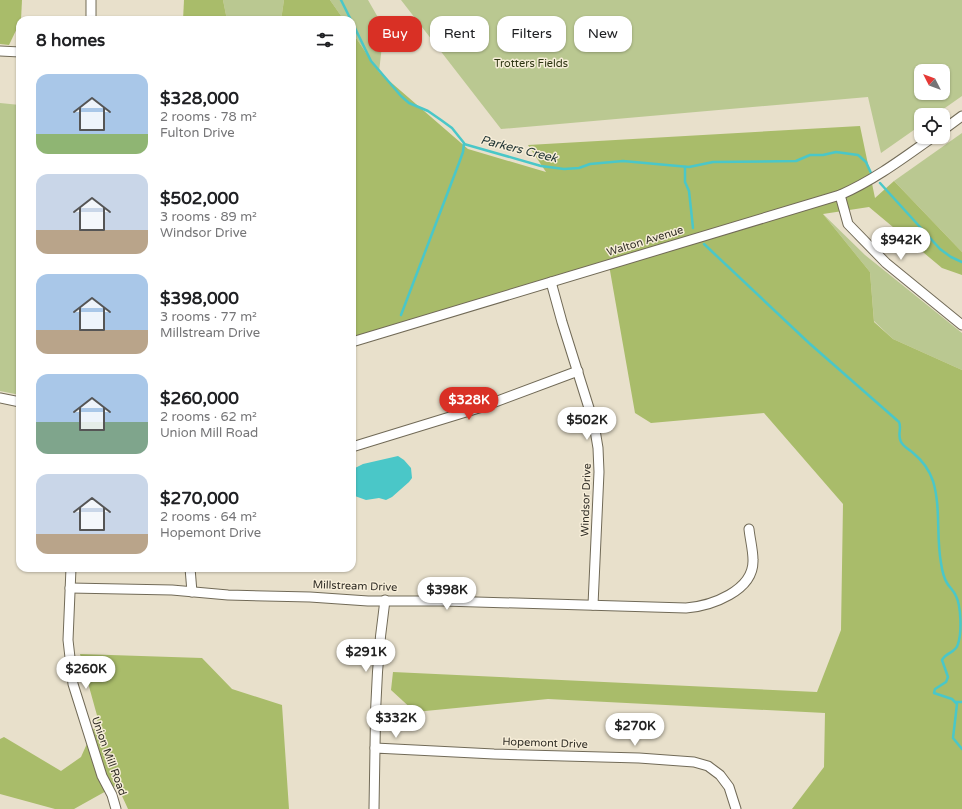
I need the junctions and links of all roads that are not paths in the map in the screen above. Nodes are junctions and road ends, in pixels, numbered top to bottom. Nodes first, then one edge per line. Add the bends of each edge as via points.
1 (92, 0) edge
2 (91, 16) edge
3 (0, 52) edge
4 (16, 52) edge
5 (962, 116) edge
6 (950, 125) edge
7 (923, 144) edge
8 (840, 195) junction
9 (551, 282) junction
10 (962, 325) edge
11 (356, 341) edge
12 (578, 371) junction
13 (0, 398) edge
14 (16, 401) edge
15 (356, 446) edge
16 (749, 529) dead end
17 (71, 572) edge
18 (190, 572) edge
19 (70, 588) junction
20 (192, 592) junction
21 (385, 600) junction
22 (593, 605) junction
23 (375, 748) junction
24 (116, 809) edge
25 (374, 809) edge
26 (736, 809) edge

1 - 2 street
3 - 4 street
5 - 6 street
7 - 8 street, Walton Avenue via 886,171
8 - 9 street, Walton Avenue
8 - 10 street via 848,224 886,263
9 - 11 street, Walton Avenue
9 - 12 street, Windsor Drive
12 - 15 street via 478,408
12 - 22 street, Windsor Drive via 594,424 598,448
13 - 14 street
16 - 22 street, Millstream Drive via 754,561 751,574 724,598 686,608
17 - 19 street, Union Mill Road
18 - 20 street
19 - 20 street, Millstream Drive
19 - 24 street, Union Mill Road via 68,640 73,684 102,776
20 - 21 street, Millstream Drive
21 - 22 street, Millstream Drive
21 - 23 street via 378,643
23 - 25 street
23 - 26 street, Hopemont Drive via 694,762 708,766 720,775 730,787

